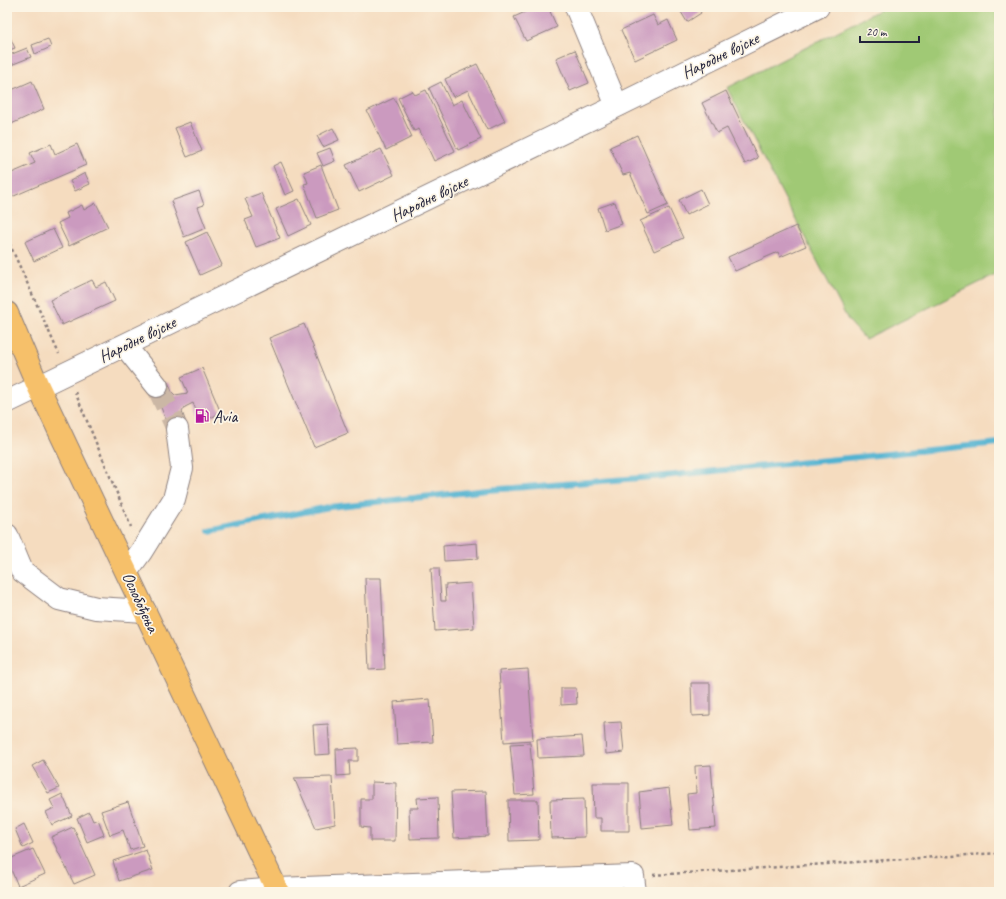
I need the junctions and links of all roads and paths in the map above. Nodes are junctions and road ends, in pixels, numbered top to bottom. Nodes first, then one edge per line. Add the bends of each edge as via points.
1 (576, 7) edge
2 (818, 7) edge
3 (617, 106) junction
4 (7, 313) edge
5 (125, 346) junction
6 (38, 386) junction
7 (157, 386) tunnel mouth
8 (7, 402) edge
9 (177, 429) tunnel mouth
10 (7, 535) edge
11 (127, 571) junction
12 (145, 611) junction
13 (999, 853) edge
14 (634, 884) edge
15 (277, 891) edge
16 (240, 892) edge

1 - 3 street
2 - 3 street, Народне војске
3 - 5 street, Народне војске
4 - 6 main road, Ослобођења
5 - 6 street, Народне војске
5 - 7 street
6 - 8 street, Народне војске
6 - 11 main road, Ослобођења
9 - 11 street via 182,468 174,499
10 - 12 street via 22,571 59,599 96,608
11 - 12 main road, Ослобођења
12 - 15 main road, Ослобођења
13 - 14 path
14 - 15 street
15 - 16 street

